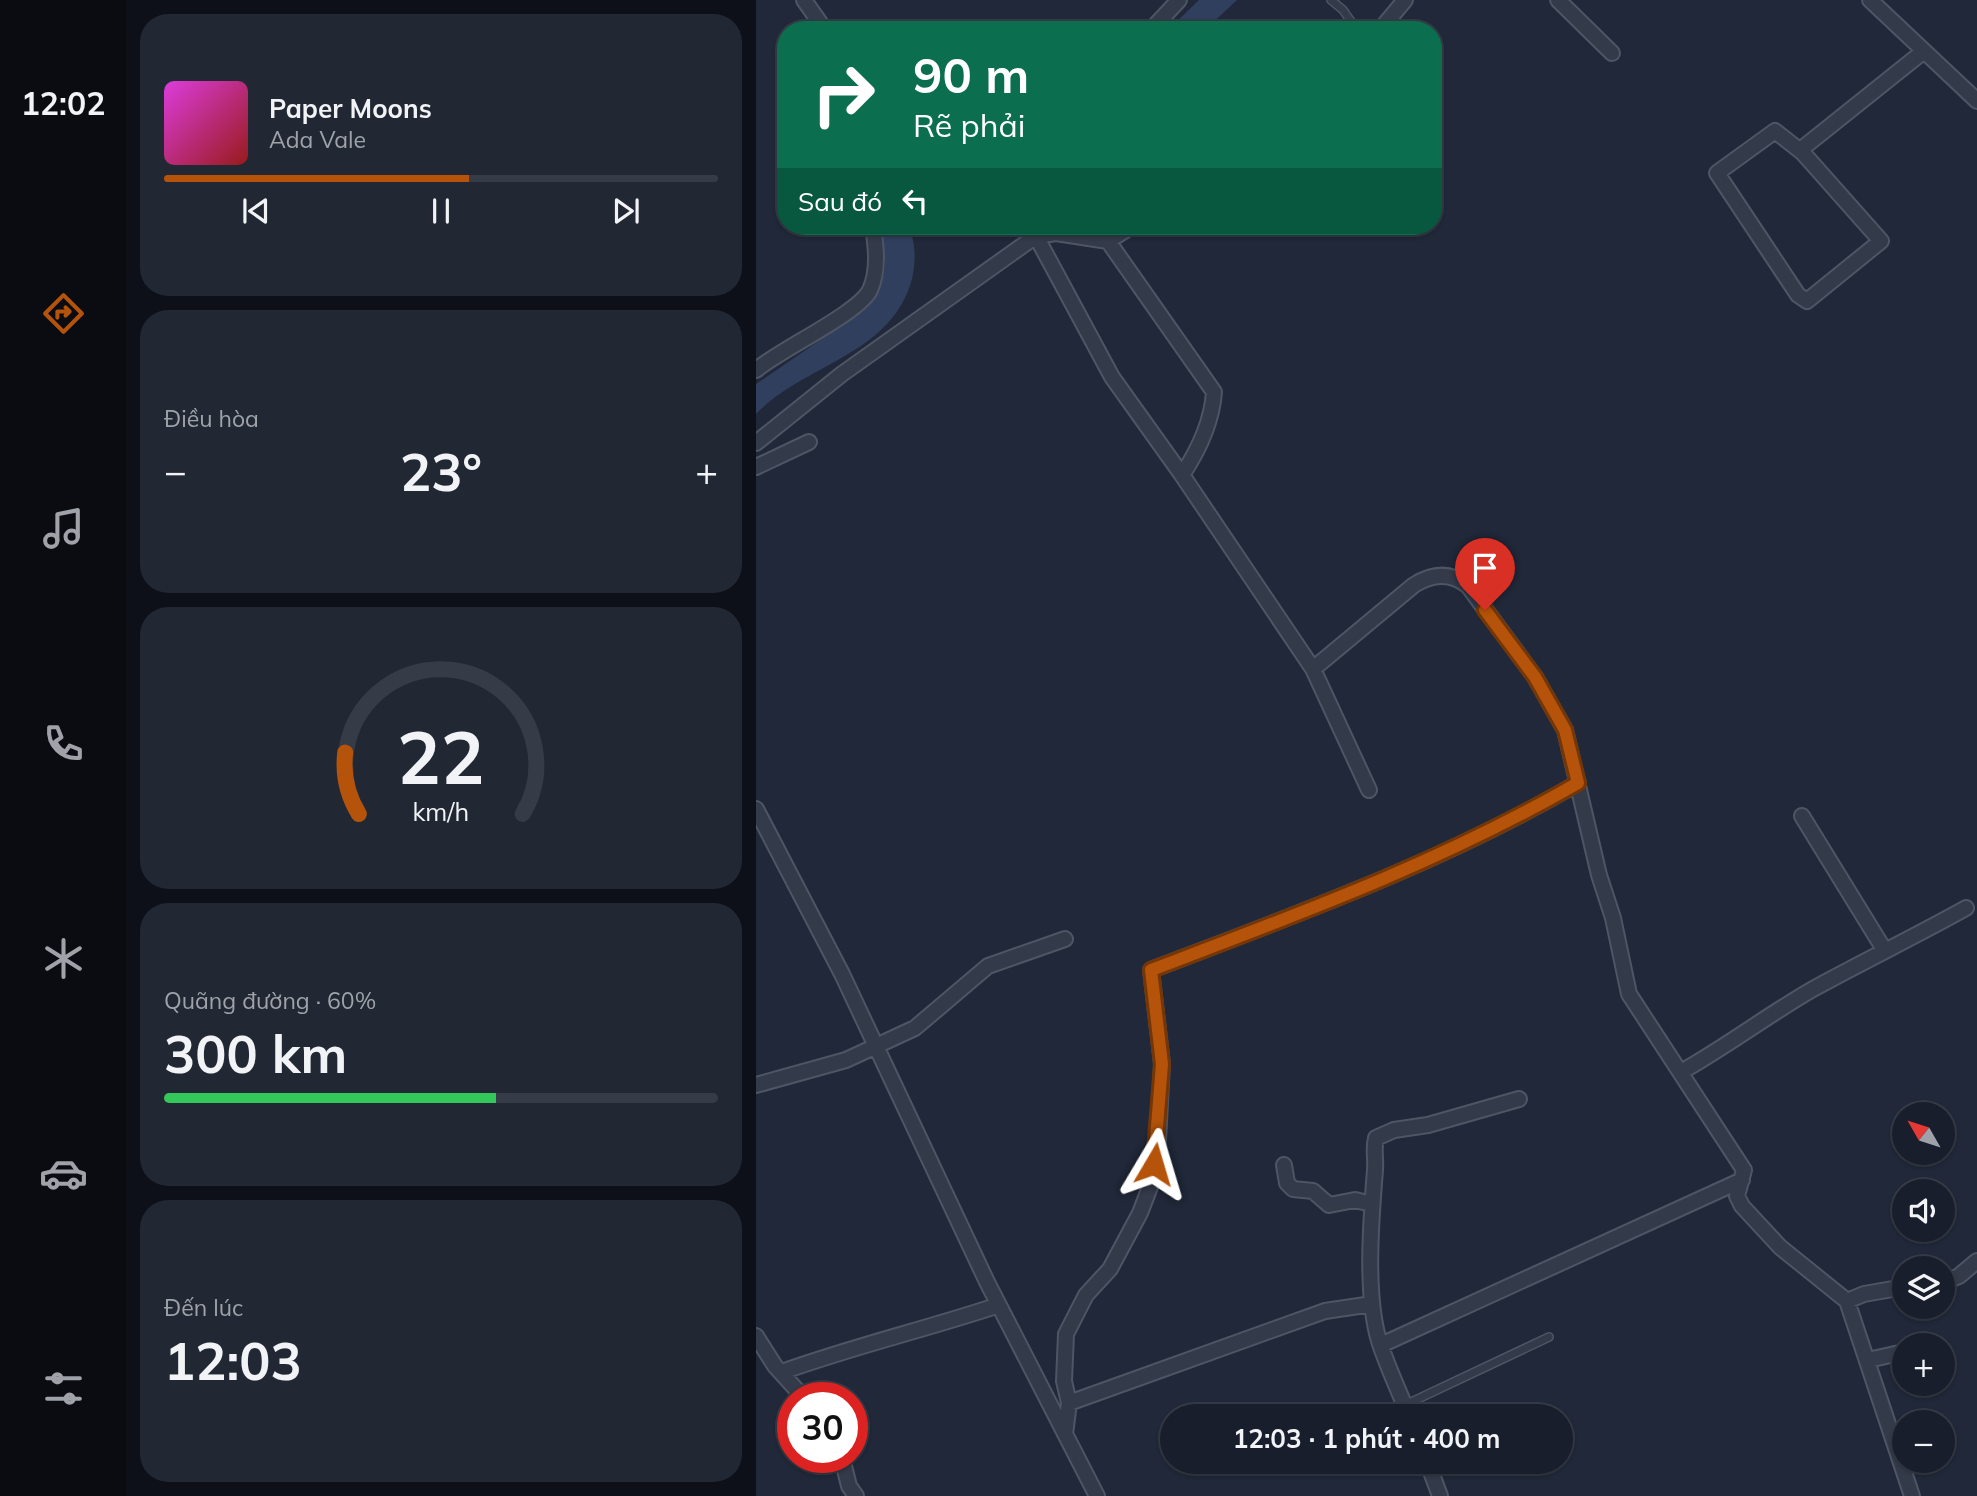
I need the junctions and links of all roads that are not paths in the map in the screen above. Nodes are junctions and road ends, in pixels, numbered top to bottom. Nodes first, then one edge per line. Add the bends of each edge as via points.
1 (804, 0) edge
2 (1179, 0) edge
3 (1331, 0) edge
4 (1405, 0) edge
5 (1558, 0) edge
6 (1870, 0) edge
7 (819, 21) edge
8 (1159, 21) edge
9 (1351, 21) edge
10 (1388, 21) edge
11 (1924, 51) junction
12 (1612, 53) dead end
13 (1977, 101) edge
14 (1803, 153) junction
15 (874, 235) edge
16 (1043, 235) edge
17 (1069, 235) edge
18 (1118, 235) edge
19 (1036, 236) junction
20 (1108, 241) junction
21 (756, 370) edge
22 (809, 442) dead end
23 (756, 443) edge
24 (756, 467) edge
25 (1182, 475) junction
26 (1313, 669) junction
27 (1578, 783) junction
28 (1369, 790) dead end
29 (756, 809) edge
30 (1802, 816) dead end
31 (762, 836) edge
32 (1966, 908) dead end
33 (1065, 939) dead end
34 (1885, 951) junction
35 (876, 1046) junction
36 (1681, 1072) junction
37 (756, 1085) edge
38 (1519, 1099) dead end
39 (1284, 1164) dead end
40 (1742, 1180) junction
41 (1372, 1204) junction
42 (1977, 1261) edge
43 (1955, 1278) edge
44 (1892, 1289) edge
45 (1847, 1301) junction
46 (1372, 1304) junction
47 (999, 1306) junction
48 (756, 1336) edge
49 (1549, 1337) dead end
50 (1381, 1345) junction
51 (1892, 1355) edge
52 (1868, 1360) junction
53 (782, 1372) junction
54 (790, 1382) edge
55 (1069, 1403) junction
56 (1405, 1404) edge
57 (1419, 1404) edge
58 (1065, 1434) junction
59 (846, 1473) edge
60 (1432, 1474) edge
61 (856, 1496) edge
62 (1097, 1496) edge
63 (1440, 1496) edge
64 (1912, 1496) edge

1 - 7 street
2 - 8 street
3 - 9 lane
4 - 10 street
5 - 12 street
6 - 11 street
11 - 13 street
11 - 14 street via 1808,142
14 - 14 street via 1881,241 1807,301 1798,295 1717,173 1775,131
15 - 21 street via 876,261 869,292 852,309 782,349
16 - 19 street
17 - 20 street
18 - 20 street
19 - 23 street via 842,374
19 - 25 street via 1112,377
20 - 25 street via 1214,391 1213,408
22 - 24 street
25 - 26 street
26 - 27 street via 1414,584 1427,576 1458,578 1535,677 1565,730
26 - 28 street
27 - 36 street via 1629,993
27 - 55 street via 1438,857 1151,970 1162,1064 1150,1187 1110,1269 1086,1295 1066,1335 1064,1381
29 - 31 street
30 - 34 street
31 - 35 street
32 - 34 street
33 - 35 street via 988,965 915,1028
34 - 36 street via 1775,1012
35 - 37 street via 819,1069
35 - 47 street
36 - 40 street via 1744,1170
38 - 41 street via 1376,1138
39 - 41 street via 1287,1183 1293,1189 1313,1191 1329,1205 1355,1200
40 - 45 street via 1737,1196 1758,1226
40 - 50 street
41 - 46 street
42 - 43 street
44 - 45 street
45 - 52 street
46 - 50 street
46 - 55 street via 1325,1311
47 - 53 street via 854,1346
47 - 58 street
48 - 53 street
49 - 57 lane
50 - 56 street
51 - 52 street
52 - 64 street
53 - 54 street
55 - 58 street
58 - 62 street
59 - 61 street
60 - 63 street

